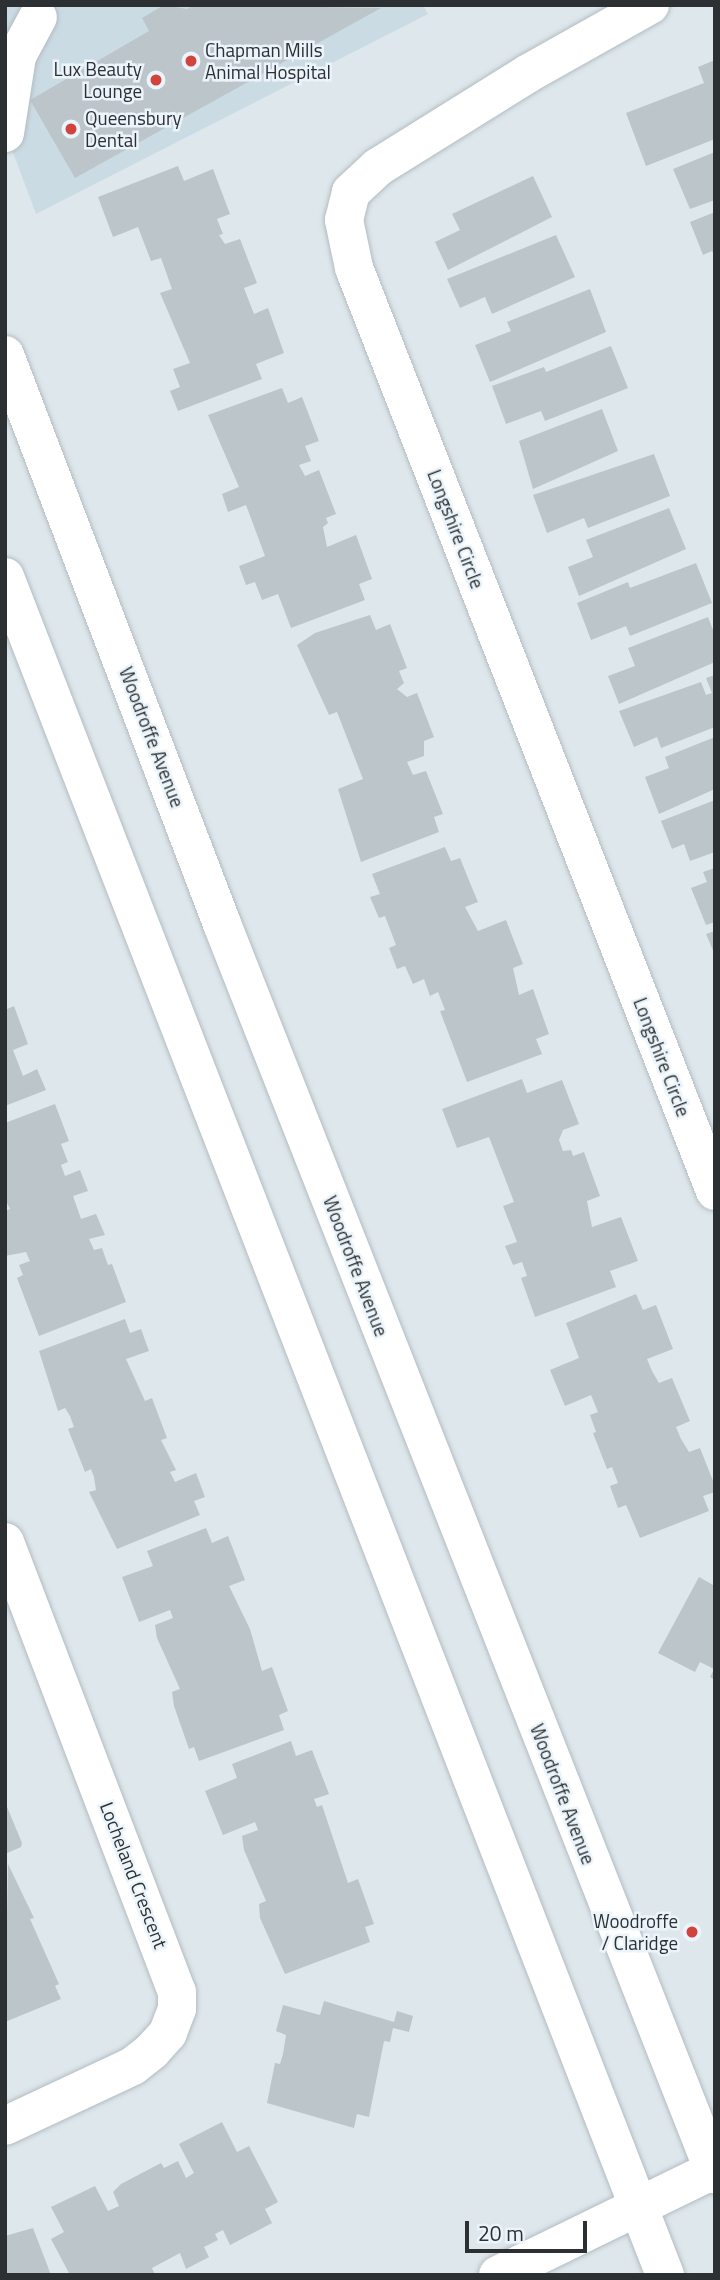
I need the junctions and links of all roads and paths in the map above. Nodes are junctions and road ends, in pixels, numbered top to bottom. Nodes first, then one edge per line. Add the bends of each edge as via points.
1 (650, 5) edge
2 (38, 17) dead end
3 (5, 133) edge
4 (5, 355) edge
5 (5, 577) edge
6 (715, 1191) edge
7 (5, 1542) edge
8 (5, 2126) edge
9 (714, 2171) edge
10 (640, 2204) junction
11 (498, 2275) edge
12 (664, 2275) edge

1 - 6 main road, Longshire Circle via 378,167 351,192 344,220 354,268
2 - 3 main road via 17,56
4 - 9 main road, Woodroffe Avenue via 222,924
5 - 10 main road via 405,1615
7 - 8 main road, Locheland Crescent via 177,1992 177,2010 168,2033 152,2052 133,2066
9 - 10 main road
10 - 11 main road
10 - 12 main road

